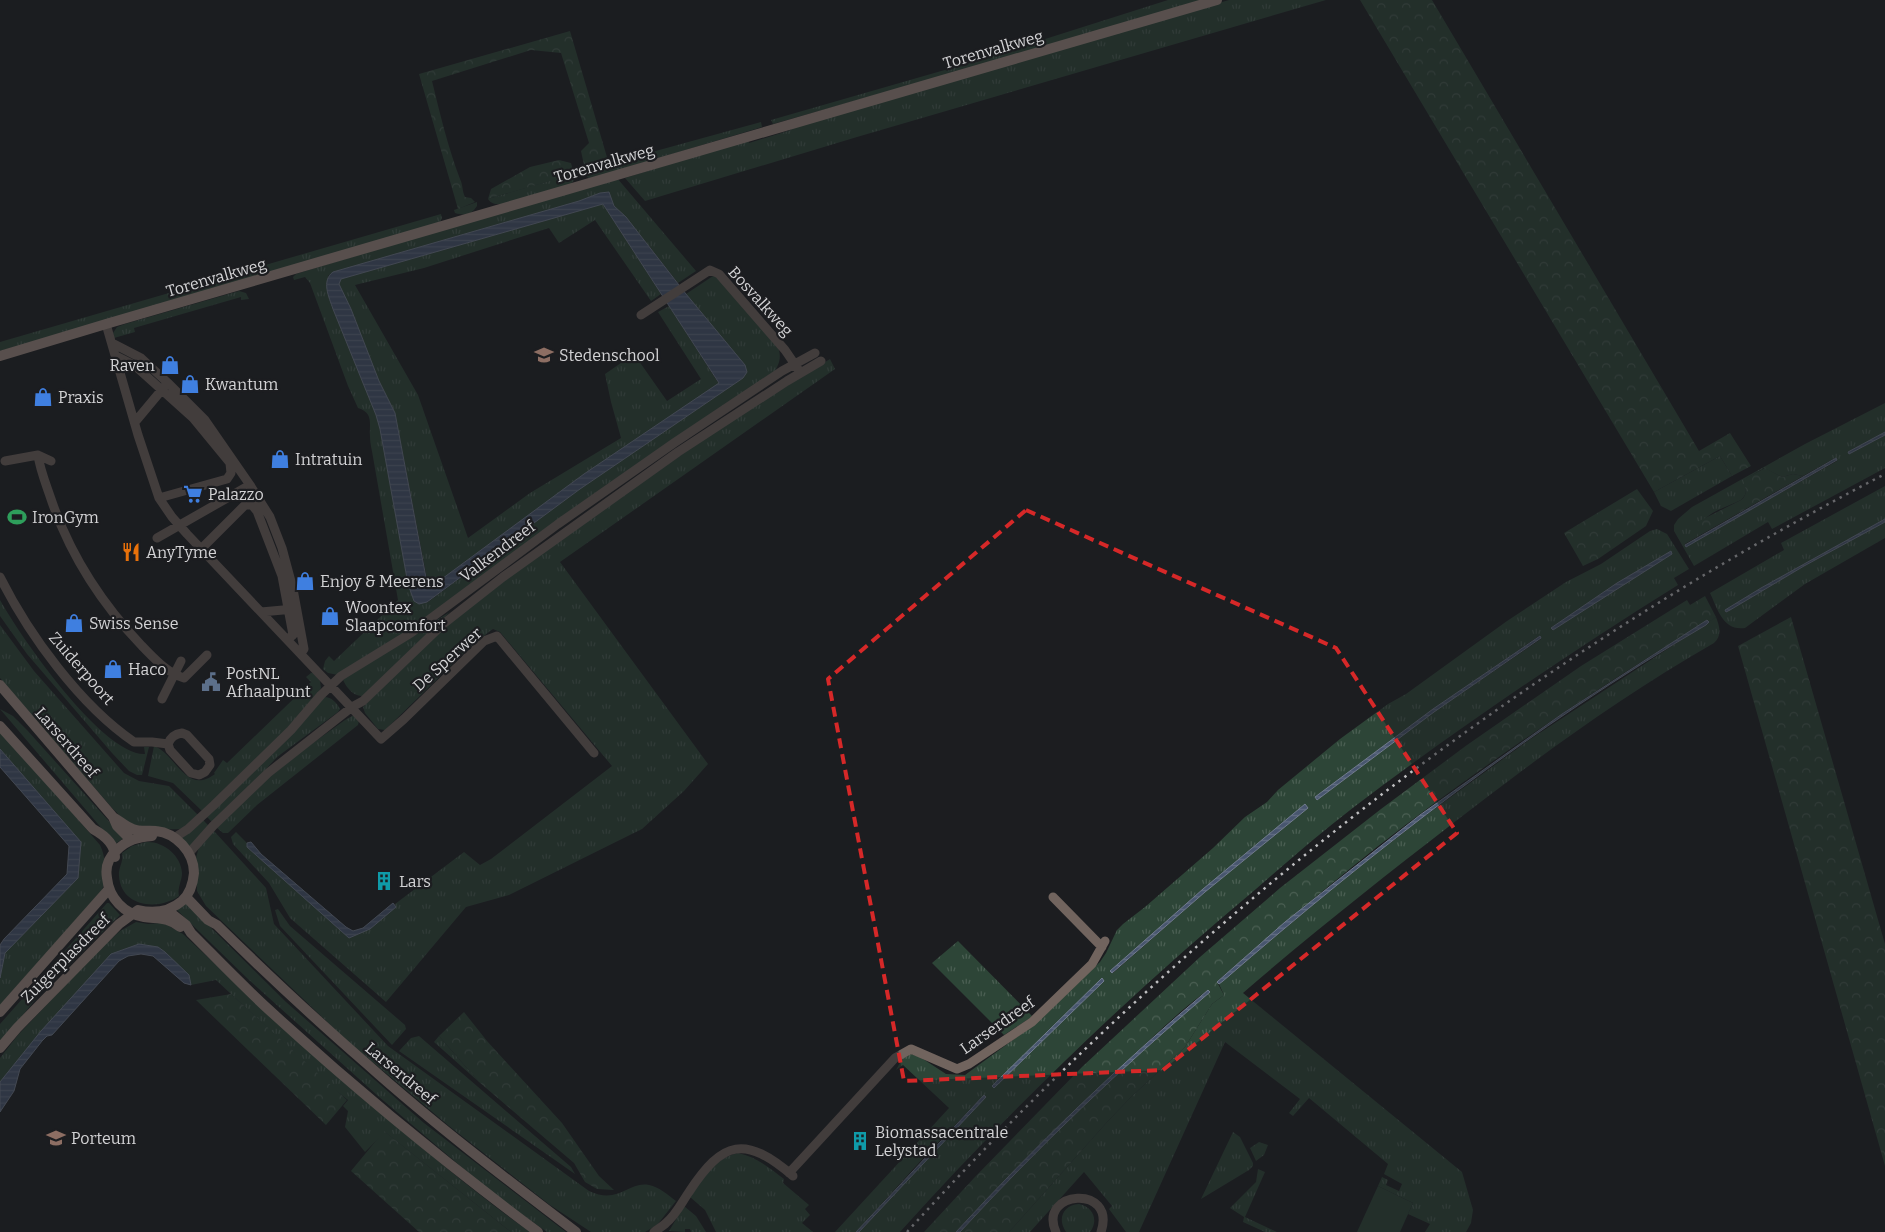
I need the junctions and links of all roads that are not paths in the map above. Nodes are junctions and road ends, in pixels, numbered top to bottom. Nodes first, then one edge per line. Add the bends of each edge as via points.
1 (1217, 0) edge
2 (640, 315) dead end
3 (106, 324) junction
4 (112, 343) junction
5 (815, 353) dead end
6 (0, 356) edge
7 (116, 356) junction
8 (821, 361) dead end
9 (794, 365) junction
10 (801, 374) junction
11 (165, 386) junction
12 (134, 422) junction
13 (38, 455) junction
14 (5, 461) dead end
15 (50, 461) dead end
16 (250, 485) junction
17 (159, 498) junction
18 (179, 526) junction
19 (157, 538) dead end
20 (201, 549) junction
21 (0, 577) edge
22 (293, 609) junction
23 (261, 612) junction
24 (288, 640) junction
25 (301, 653) junction
26 (207, 655) dead end
27 (181, 661) dead end
28 (173, 675) junction
29 (0, 685) edge
30 (332, 685) junction
31 (162, 699) dead end
32 (352, 707) junction
33 (0, 726) edge
34 (168, 744) junction
35 (594, 753) dead end
36 (133, 835) junction
37 (171, 840) junction
38 (189, 853) junction
39 (112, 854) junction
40 (109, 889) junction
41 (188, 893) junction
42 (1053, 897) dead end
43 (136, 912) junction
44 (166, 914) junction
45 (0, 1012) edge
46 (0, 1048) edge
47 (668, 1222) junction
48 (538, 1232) edge
49 (576, 1232) edge
50 (654, 1232) edge
51 (665, 1232) edge
52 (1056, 1232) edge
53 (1101, 1232) edge

1 - 3 main road, Torenvalkweg
2 - 9 street, Bosvalkweg via 710,270 719,274 785,350
3 - 4 street
3 - 6 main road, Torenvalkweg
4 - 7 street
4 - 11 street via 141,358
5 - 9 street, Valkendreef
7 - 11 street
7 - 12 street
8 - 10 street, Valkendreef
9 - 10 street, Bosvalkweg
9 - 30 street, Valkendreef via 674,443 558,524 419,628 341,676
10 - 32 street, Valkendreef via 678,452 503,577 442,625 383,683
11 - 12 street
11 - 16 street via 205,420
11 - 17 street via 230,463 231,473 227,479
12 - 17 street
13 - 14 street
13 - 15 street
13 - 28 street via 58,520 79,565 103,602
16 - 18 street
16 - 22 street via 270,517 282,548 293,589
17 - 18 street
18 - 19 street
18 - 20 street
20 - 22 street via 245,505 252,505
20 - 23 street
21 - 34 street, Zuiderpoort via 35,636 61,671 102,715 134,742
22 - 23 street
22 - 24 street via 293,635
22 - 25 street via 304,649
23 - 24 street
24 - 25 street
25 - 30 street
26 - 28 street via 184,678
27 - 28 street
28 - 31 street
29 - 36 main road, Larserdreef via 113,817 117,826
30 - 32 street
30 - 37 street, Valkendreef via 291,730 188,829
32 - 35 street, De Sperwer via 381,738 484,641 497,636
32 - 38 street, Valkendreef via 268,773
33 - 39 main road via 102,835
34 - 34 street, Zuiderpoort via 191,773 199,775 210,764 187,735 177,734
36 - 37 main road
36 - 39 main road
37 - 38 main road
37 - 41 main road via 186,862 185,889
38 - 41 main road via 194,871
39 - 40 main road via 106,871
39 - 43 main road via 114,886
40 - 43 main road via 119,904
40 - 45 main road, Zuigerplasdreef
41 - 44 main road
41 - 49 main road, Larserdreef via 208,920 374,1071
42 - 47 street, Larserdreef via 1104,944 1092,964 1032,1022 957,1070 911,1049 894,1058 791,1174 756,1150 740,1148 727,1152 715,1159 703,1173
43 - 44 main road via 145,917
43 - 46 main road, Zuigerplasdreef via 112,931
44 - 48 main road via 191,933 267,1008 373,1101 467,1180
47 - 50 street, Larserdreef
47 - 51 street, Larserdreef
52 - 53 street via 1055,1212 1060,1204 1076,1197 1097,1205 1103,1219

